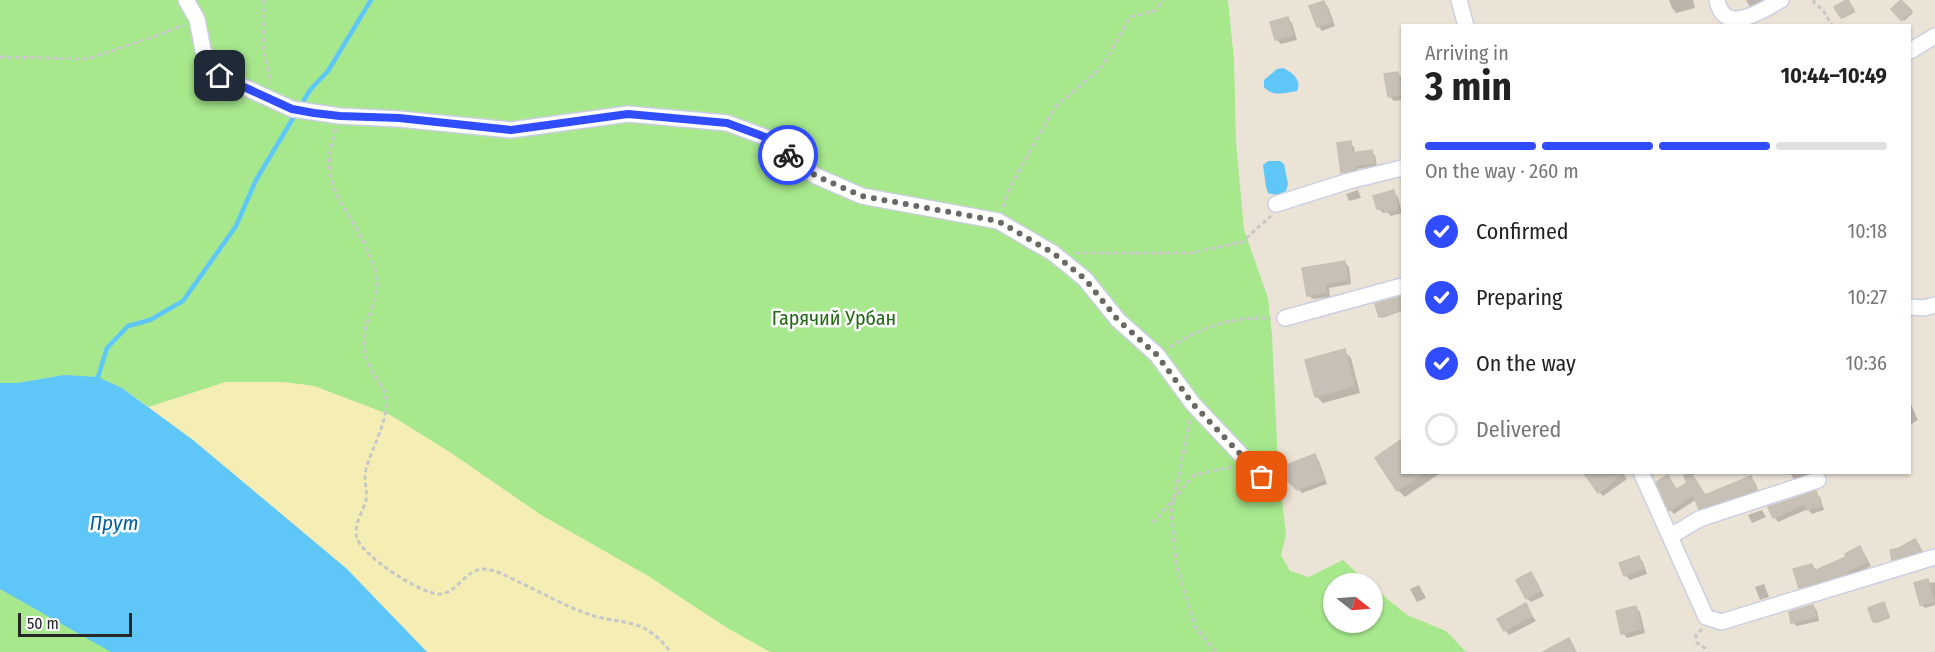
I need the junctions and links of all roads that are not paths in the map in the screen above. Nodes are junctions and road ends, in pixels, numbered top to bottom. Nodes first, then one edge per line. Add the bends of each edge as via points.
1 (186, 0) edge
2 (1459, 0) edge
3 (1718, 0) edge
4 (1781, 0) edge
5 (1465, 24) edge
6 (1935, 36) edge
7 (1911, 50) edge
8 (1401, 168) edge
9 (1276, 204) road end
10 (1401, 286) edge
11 (1935, 305) edge
12 (1911, 306) edge
13 (1285, 318) road end
14 (1258, 473) road end
15 (1642, 474) edge
16 (1818, 480) dead end
17 (1671, 536) junction
18 (1935, 557) edge

1 - 14 street via 196,19 203,50 220,76 292,109 511,130 628,114 727,123 765,137 816,176 862,196 998,221 1053,253 1085,279 1118,320 1157,355 1193,404
2 - 5 street
3 - 4 street via 1724,15 1732,19 1749,18
6 - 7 street
8 - 9 street
10 - 13 street
11 - 12 street
15 - 17 street
16 - 17 street via 1699,519
17 - 18 street via 1706,617 1721,622

